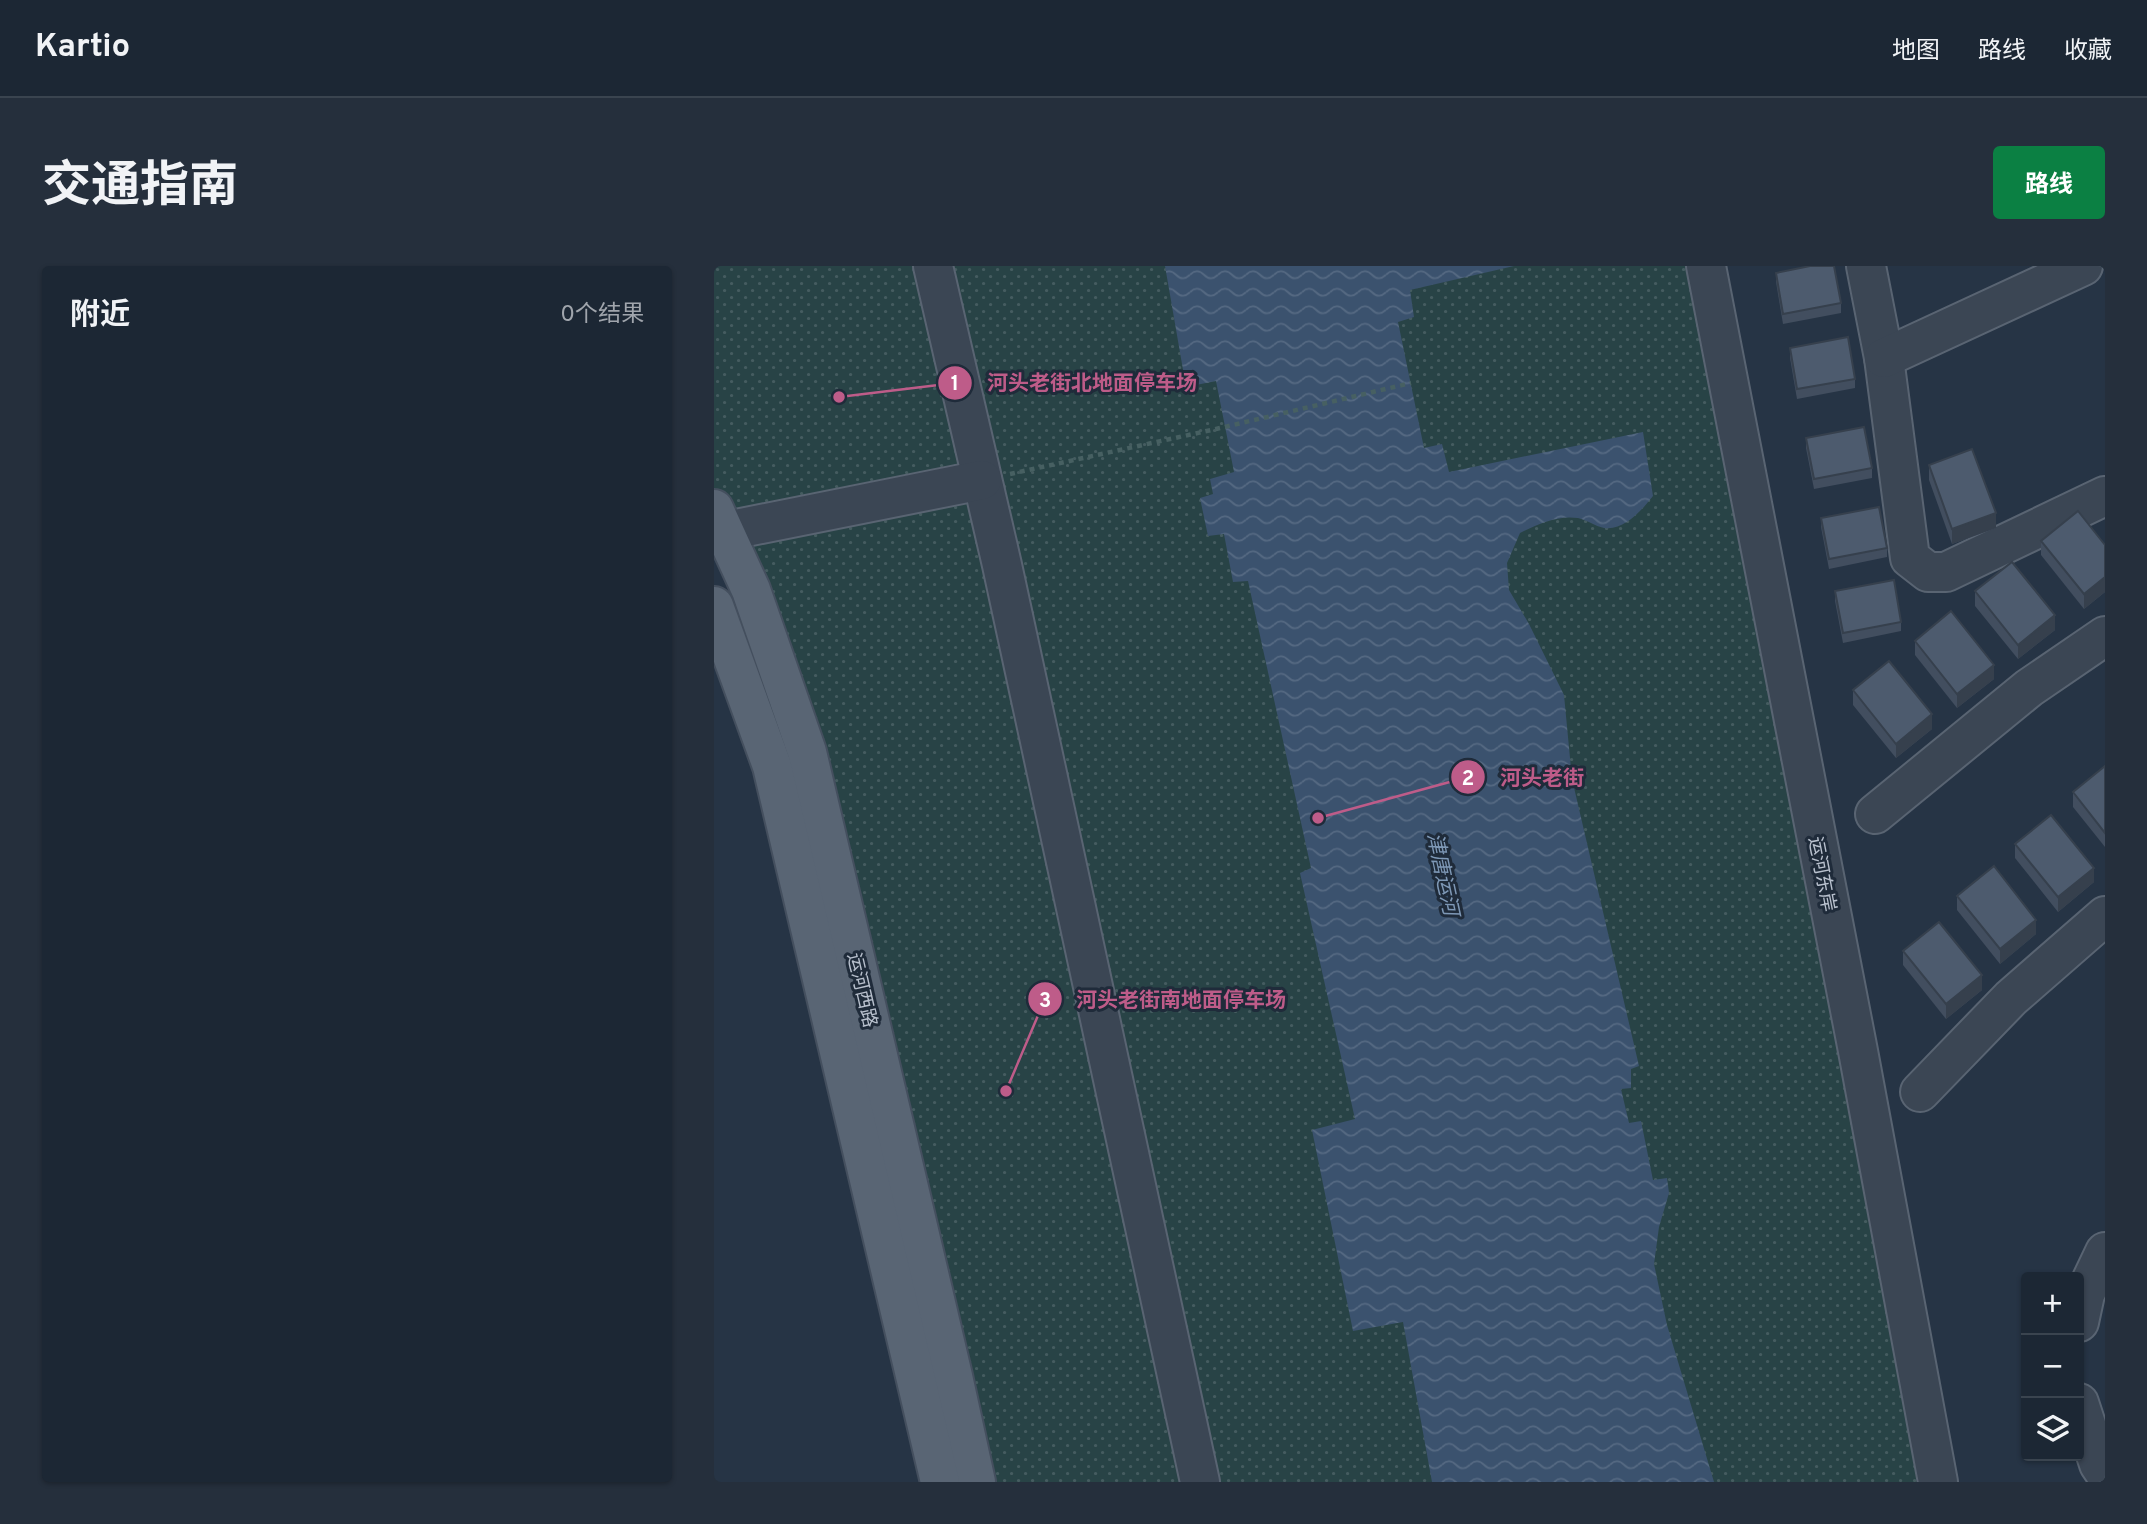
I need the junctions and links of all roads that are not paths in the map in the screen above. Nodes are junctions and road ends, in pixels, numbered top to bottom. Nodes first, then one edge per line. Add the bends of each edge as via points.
1 (933, 266) edge
2 (1706, 266) edge
3 (1866, 266) edge
4 (2083, 266) edge
5 (1884, 358) junction
6 (982, 480) junction
7 (2105, 496) edge
8 (720, 520) edge
9 (714, 606) edge
10 (2105, 636) edge
11 (1875, 814) dead end
12 (2105, 916) edge
13 (1920, 1092) dead end
14 (2105, 1252) edge
15 (2084, 1299) edge
16 (2084, 1418) edge
17 (2105, 1473) edge
18 (940, 1482) edge
19 (976, 1482) edge
20 (1200, 1482) edge
21 (1938, 1482) edge

1 - 6 street
2 - 21 street, 运河东岸
3 - 5 street
4 - 5 street
5 - 7 street via 1910,558 1928,572 1946,572
6 - 8 street
6 - 20 street
8 - 19 main road, 运河西路 via 751,590 807,752
9 - 18 main road, 运河西路 via 772,766
10 - 11 street via 2029,688
12 - 13 street via 2011,998
14 - 15 street
16 - 17 street

